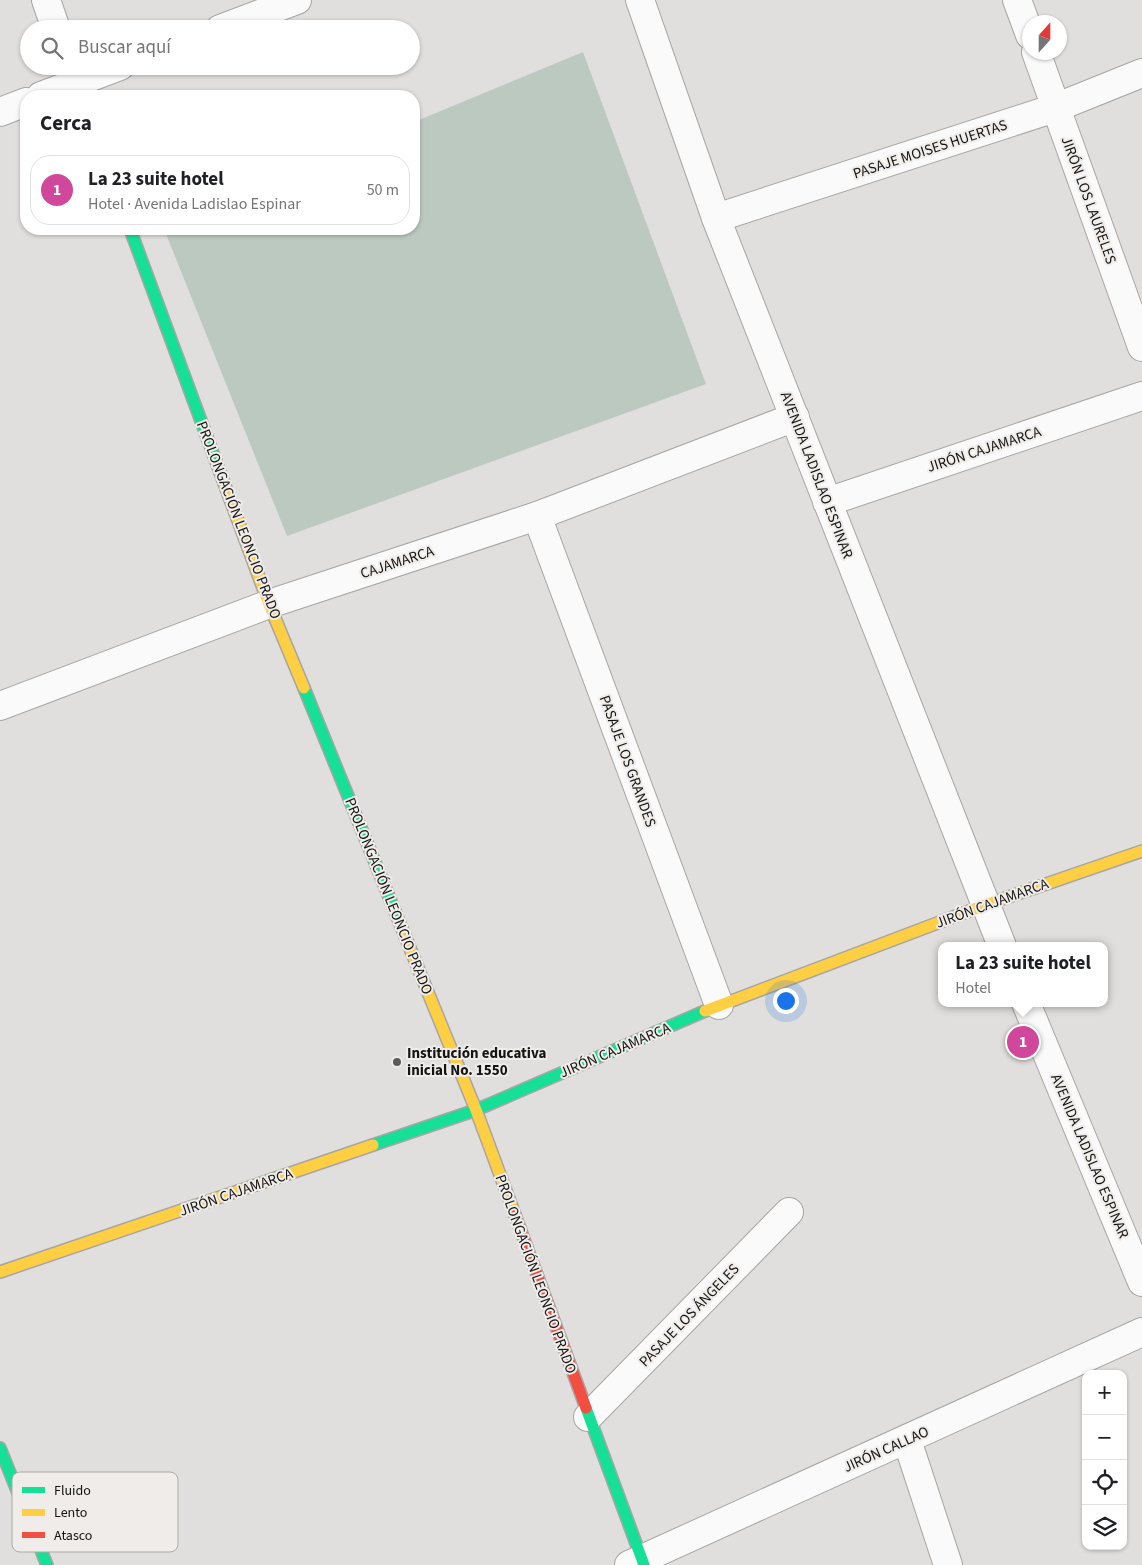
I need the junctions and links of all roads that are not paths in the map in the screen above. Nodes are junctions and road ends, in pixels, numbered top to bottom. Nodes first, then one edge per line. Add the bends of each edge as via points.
1 (46, 0) edge
2 (297, 0) edge
3 (640, 0) edge
4 (1017, 0) edge
5 (1023, 15) edge
6 (53, 20) edge
7 (244, 20) edge
8 (1039, 60) edge
9 (1142, 73) edge
10 (95, 75) edge
11 (76, 82) edge
12 (56, 90) edge
13 (20, 104) edge
14 (1055, 108) junction
15 (0, 112) edge
16 (716, 218) junction
17 (132, 235) edge
18 (1142, 347) edge
19 (1142, 396) edge
20 (794, 417) junction
21 (827, 502) junction
22 (537, 516) junction
23 (270, 604) junction
24 (0, 706) edge
25 (1142, 851) edge
26 (985, 905) junction
27 (1000, 942) edge
28 (719, 1005) junction
29 (1028, 1007) edge
30 (476, 1110) junction
31 (789, 1212) dead end
32 (0, 1272) edge
33 (1142, 1282) edge
34 (1142, 1332) edge
35 (588, 1417) junction
36 (907, 1440) junction
37 (0, 1448) edge
38 (12, 1478) edge
39 (42, 1552) edge
40 (638, 1563) edge
41 (47, 1565) edge
42 (948, 1565) edge

1 - 6 street
2 - 7 street
3 - 16 street, AVENIDA LADISLAO ESPINAR
4 - 5 street
8 - 14 street, JIRÓN LOS LAURELES
9 - 14 street, PASAJE MOISES HUERTAS
10 - 11 street
11 - 12 street
13 - 15 street
14 - 16 street, PASAJE MOISES HUERTAS
14 - 18 street, JIRÓN LOS LAURELES
16 - 20 street, AVENIDA LADISLAO ESPINAR
17 - 23 street, PROLONGACIÓN LEONCIO PRADO
19 - 21 street, JIRÓN CAJAMARCA
20 - 21 street, AVENIDA LADISLAO ESPINAR
20 - 22 street, CAJAMARCA
21 - 26 street, AVENIDA LADISLAO ESPINAR
22 - 23 street, CAJAMARCA
22 - 28 street, PASAJE LOS GRANDES
23 - 24 street, CAJAMARCA
23 - 30 street, PROLONGACIÓN LEONCIO PRADO
25 - 26 street, JIRÓN CAJAMARCA
26 - 27 street, AVENIDA LADISLAO ESPINAR
26 - 28 street, JIRÓN CAJAMARCA
28 - 30 street, JIRÓN CAJAMARCA
29 - 33 street, AVENIDA LADISLAO ESPINAR
30 - 32 street, JIRÓN CAJAMARCA
30 - 35 street, PROLONGACIÓN LEONCIO PRADO
31 - 35 street, PASAJE LOS ÁNGELES
34 - 36 street, JIRÓN CALLAO
35 - 40 street, PROLONGACIÓN LEONCIO PRADO
36 - 40 street, JIRÓN CALLAO
36 - 42 street
37 - 38 street
39 - 41 street

